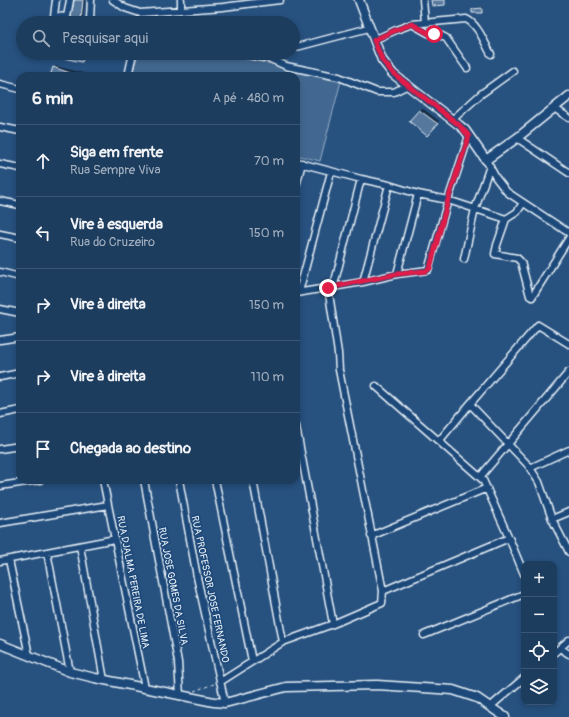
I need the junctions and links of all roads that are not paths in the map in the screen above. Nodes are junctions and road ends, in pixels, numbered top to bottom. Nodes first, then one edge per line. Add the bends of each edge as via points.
1 (56, 0) edge
2 (70, 0) edge
3 (91, 0) edge
4 (113, 0) edge
5 (127, 0) edge
6 (181, 0) edge
7 (279, 0) edge
8 (359, 0) edge
9 (423, 0) edge
10 (125, 8) junction
11 (180, 10) junction
12 (140, 13) junction
13 (54, 16) edge
14 (67, 16) edge
15 (91, 16) edge
16 (140, 16) edge
17 (425, 22) junction
18 (412, 24) junction
19 (369, 28) junction
20 (374, 40) junction
21 (300, 46) edge
22 (491, 54) dead end
23 (131, 60) edge
24 (273, 60) edge
25 (467, 68) dead end
26 (513, 71) dead end
27 (129, 72) edge
28 (0, 84) edge
29 (408, 85) junction
30 (16, 88) edge
31 (569, 96) edge
32 (554, 108) junction
33 (569, 118) edge
34 (452, 120) junction
35 (0, 127) edge
36 (16, 130) edge
37 (469, 136) junction
38 (517, 138) junction
39 (300, 163) edge
40 (488, 163) junction
41 (0, 164) edge
42 (16, 167) edge
43 (331, 172) junction
44 (569, 173) edge
45 (361, 179) junction
46 (389, 185) junction
47 (418, 194) junction
48 (448, 200) junction
49 (0, 202) edge
50 (523, 203) junction
51 (16, 204) edge
52 (475, 209) junction
53 (506, 219) junction
54 (569, 233) edge
55 (0, 234) edge
56 (16, 237) edge
57 (569, 238) edge
58 (464, 259) dead end
59 (0, 272) edge
60 (397, 274) junction
61 (16, 276) edge
62 (363, 282) junction
63 (300, 286) edge
64 (328, 288) junction
65 (300, 293) edge
66 (0, 309) edge
67 (16, 312) edge
68 (16, 338) edge
69 (0, 340) edge
70 (568, 341) edge
71 (569, 372) edge
72 (16, 374) edge
73 (0, 377) edge
74 (376, 386) dead end
75 (470, 404) junction
76 (16, 411) edge
77 (0, 414) edge
78 (439, 441) junction
79 (508, 444) junction
80 (16, 447) edge
81 (300, 447) edge
82 (0, 449) edge
83 (569, 450) edge
84 (530, 468) junction
85 (480, 477) junction
86 (16, 484) edge
87 (104, 484) edge
88 (145, 484) edge
89 (180, 484) edge
90 (216, 484) edge
91 (254, 484) edge
92 (0, 486) edge
93 (487, 488) junction
94 (108, 504) junction
95 (569, 512) edge
96 (552, 519) junction
97 (0, 523) edge
98 (371, 536) junction
99 (509, 538) junction
100 (115, 539) junction
101 (80, 546) junction
102 (47, 552) junction
103 (569, 552) edge
104 (8, 560) junction
105 (0, 561) edge
106 (521, 567) edge
107 (383, 591) junction
108 (521, 595) edge
109 (333, 624) junction
110 (424, 635) dead end
111 (569, 640) edge
112 (283, 642) junction
113 (0, 644) edge
114 (557, 648) edge
115 (557, 649) edge
116 (569, 654) edge
117 (28, 655) junction
118 (252, 660) junction
119 (70, 672) junction
120 (104, 680) junction
121 (521, 681) edge
122 (220, 682) junction
123 (145, 688) junction
124 (180, 696) junction
125 (225, 702) junction
126 (491, 706) junction
127 (506, 717) edge

1 - 13 street
2 - 14 street
3 - 15 street
4 - 10 street
5 - 10 street
6 - 11 street
7 - 11 street
8 - 19 main road
9 - 17 street
10 - 12 street
11 - 12 street
12 - 16 street
17 - 18 street
17 - 22 street via 469,20
18 - 20 street
18 - 25 street via 428,33 446,38
19 - 20 main road
19 - 21 street
20 - 29 main road via 386,66
23 - 27 street
24 - 29 street via 286,66 339,77 377,92 394,92
26 - 34 street via 481,94
28 - 30 street
29 - 34 main road
31 - 32 main road
32 - 33 street
32 - 38 main road
34 - 37 main road
35 - 36 street
37 - 40 main road
37 - 48 street
38 - 40 main road
38 - 44 street
39 - 43 street
40 - 50 street via 507,192
40 - 52 street
41 - 42 street
43 - 45 street
43 - 63 street
45 - 46 street
45 - 64 street via 335,281
46 - 47 street
46 - 62 street
47 - 48 street
47 - 60 street
48 - 52 street
48 - 60 street via 428,270
49 - 51 street
50 - 53 street via 517,212
50 - 54 street
52 - 53 street
52 - 58 street
53 - 57 street via 495,254 517,258 521,262 532,297
55 - 56 street
59 - 61 street
60 - 62 street
62 - 64 street
64 - 65 street
64 - 98 street via 338,353 338,370
66 - 67 street
68 - 69 street
70 - 75 street via 538,325
71 - 79 street
72 - 73 street
74 - 78 street
75 - 78 street
75 - 79 street
76 - 77 street
78 - 85 street
79 - 84 street
79 - 85 street
80 - 82 street
81 - 109 street
83 - 84 street
84 - 96 street via 539,482
85 - 93 street
86 - 92 street
87 - 94 street, RUA DJALMA PEREIRA DE LIMA
88 - 124 street, RUA JOSE GOMES DA SILVA via 178,662
89 - 122 street, RUA PROFESSOR JOSE FERNANDO
90 - 118 street
91 - 112 street
93 - 98 street
93 - 99 street
94 - 97 street
94 - 100 street, RUA DJALMA PEREIRA DE LIMA
95 - 96 street
96 - 103 street
98 - 107 street
99 - 106 street
99 - 107 street
100 - 101 street
100 - 123 street, RUA DJALMA PEREIRA DE LIMA
101 - 102 street
101 - 120 street
102 - 104 street
102 - 119 street
104 - 105 street
104 - 117 street
107 - 109 street via 382,603
108 - 110 street
109 - 112 street
111 - 114 street
112 - 118 street
113 - 117 main road
115 - 116 street
117 - 119 main road
118 - 122 street
119 - 120 main road
120 - 123 main road
121 - 126 street
122 - 125 street, RUA PROFESSOR JOSE FERNANDO
123 - 124 main road
124 - 125 main road
125 - 126 main road via 286,687 377,685 453,690
126 - 127 main road

